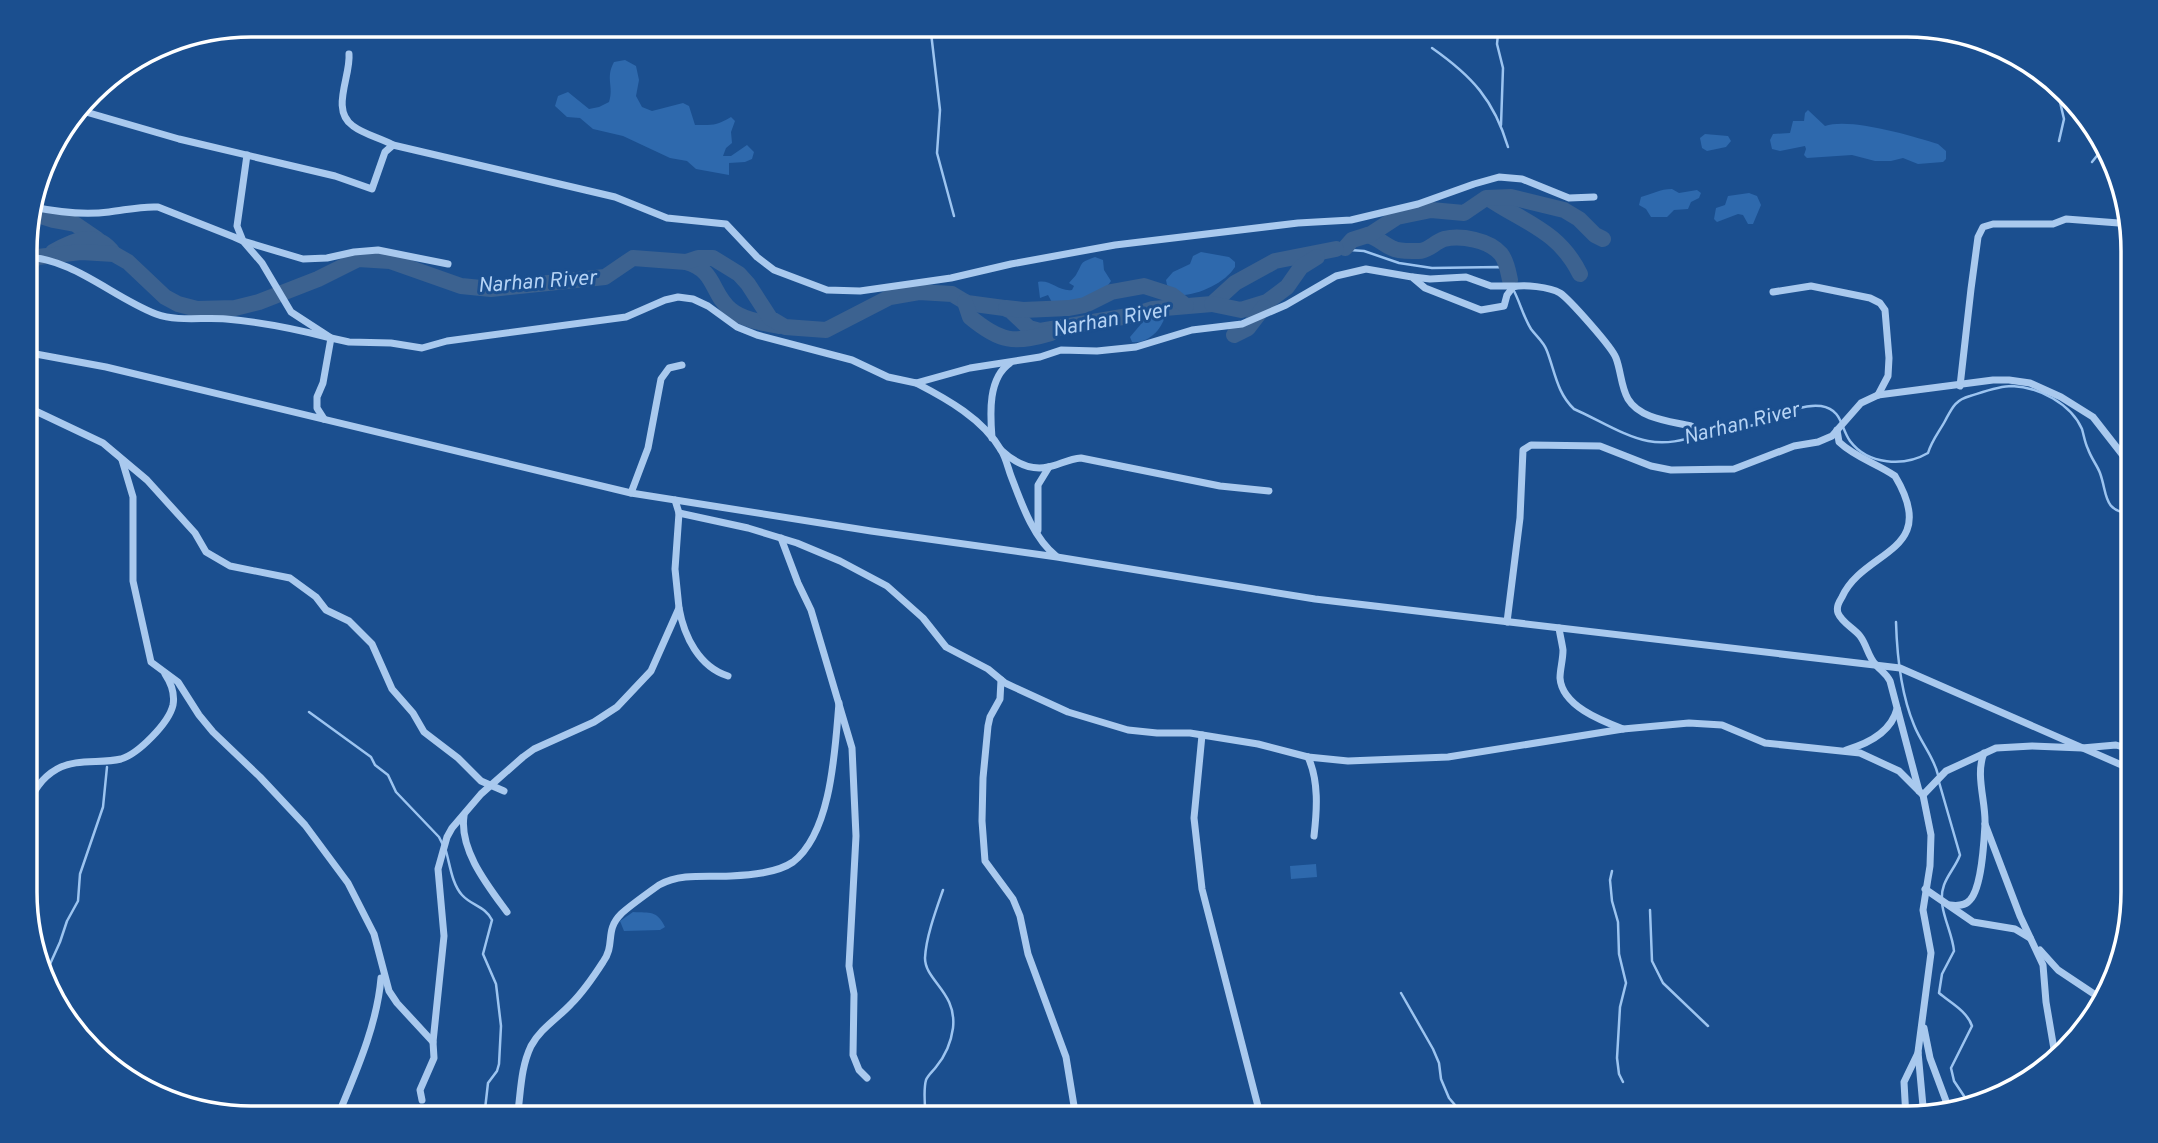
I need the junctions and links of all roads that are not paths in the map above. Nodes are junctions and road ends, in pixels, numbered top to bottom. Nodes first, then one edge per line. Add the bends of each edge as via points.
1 (349, 54) dead end
2 (88, 112) edge
3 (393, 145) junction
4 (247, 155) junction
5 (1594, 197) dead end
6 (41, 208) edge
7 (2119, 223) edge
8 (243, 241) junction
9 (37, 258) edge
10 (448, 264) dead end
11 (1412, 277) junction
12 (1515, 286) junction
13 (1773, 292) dead end
14 (331, 338) junction
15 (37, 354) edge
16 (1013, 360) junction
17 (682, 365) dead end
18 (916, 383) junction
19 (1960, 386) junction
20 (1878, 395) junction
21 (37, 411) edge
22 (324, 419) junction
23 (1691, 426) dead end
24 (1837, 430) junction
25 (992, 439) junction
26 (1001, 450) junction
27 (2121, 453) edge
28 (122, 460) junction
29 (1049, 467) junction
30 (1269, 491) dead end
31 (631, 493) junction
32 (675, 500) junction
33 (679, 513) junction
34 (1039, 536) junction
35 (781, 538) junction
36 (1057, 557) junction
37 (679, 608) junction
38 (1507, 622) junction
39 (1559, 628) junction
40 (1875, 665) junction
41 (162, 671) junction
42 (728, 676) dead end
43 (1001, 680) junction
44 (839, 703) junction
45 (1898, 707) junction
46 (1623, 729) junction
47 (1202, 734) junction
48 (2121, 746) edge
49 (2082, 748) junction
50 (1842, 751) junction
51 (1984, 753) junction
52 (1308, 757) junction
53 (2121, 765) edge
54 (490, 785) junction
55 (37, 787) edge
56 (504, 791) dead end
57 (1921, 793) junction
58 (464, 814) junction
59 (1985, 824) junction
60 (1314, 836) dead end
61 (1925, 889) junction
62 (1949, 905) junction
63 (507, 912) dead end
64 (2032, 940) junction
65 (382, 970) junction
66 (2095, 994) edge
67 (1923, 1020) junction
68 (433, 1042) junction
69 (2054, 1047) edge
70 (1918, 1052) junction
71 (867, 1078) dead end
72 (422, 1100) dead end
73 (1947, 1102) edge
74 (342, 1106) edge
75 (518, 1106) edge
76 (1074, 1106) edge
77 (1258, 1106) edge
78 (1906, 1106) edge
79 (1923, 1106) edge

1 - 3 street via 343,113 356,128
2 - 4 street
3 - 4 street via 385,152 372,189
3 - 5 street via 615,197 667,218 726,224 774,270 827,290 847,291 951,278 1115,245 1351,220 1499,177 1522,179 1569,198
4 - 8 street via 237,226
6 - 8 street via 107,213 158,207
7 - 19 street via 2066,219 2053,224 1983,227 1978,237
8 - 10 street via 303,259 378,250
8 - 14 street via 268,271 291,313
9 - 14 street via 76,271 165,317 243,321
11 - 12 street via 1466,277 1491,286
11 - 12 street via 1425,288 1481,310 1504,306
11 - 16 street via 1375,269 1352,271 1242,324 1192,330 1136,347 1061,350
12 - 23 street via 1559,293 1616,356 1628,400 1651,417
13 - 20 street via 1811,286 1880,303 1885,310 1889,358 1888,376
14 - 18 street via 422,348 626,317 678,298 693,299 757,335 852,360 888,377
14 - 22 street via 317,397
15 - 22 street
16 - 18 street
16 - 25 street via 995,381
17 - 31 street via 669,368 661,379 648,448
18 - 25 street via 966,413
19 - 20 street
19 - 27 street via 2009,380 2047,389 2092,417
20 - 24 street via 1861,403
21 - 28 street via 103,443
22 - 31 street
24 - 38 street via 1818,442 1794,446 1734,469 1671,470 1600,446 1531,445 1523,450
24 - 40 street via 1845,448 1895,475 1909,508 1902,539 1855,579 1838,606 1838,613 1861,638
25 - 26 street
26 - 29 street via 1022,465
26 - 34 street
28 - 41 street via 133,496 133,581 148,653
28 - 54 street via 183,519 206,552 230,566 290,578 326,610 349,621 372,644 392,689 424,732
29 - 30 street via 1081,458 1220,486
29 - 34 street via 1036,496
31 - 32 street
32 - 33 street
32 - 36 street
33 - 35 street
33 - 37 street via 674,569
34 - 36 street
35 - 43 street via 887,586 923,618 946,647 988,668
35 - 44 street via 811,610
36 - 38 street via 1315,599
37 - 42 street via 686,636 698,654
37 - 54 street via 651,671 617,707 534,749
38 - 39 street
39 - 40 street
39 - 46 street via 1562,688 1586,711
40 - 45 street via 1886,673
40 - 49 street via 1900,668
41 - 55 street via 169,680 173,704 160,727 139,748 122,759 75,763 55,770
41 - 65 street via 178,682 213,732 305,825 348,883 374,934
43 - 47 street via 1098,722 1128,730
43 - 76 street via 1000,699 988,726 982,800 985,861 1020,915 1028,954 1066,1057
44 - 71 street via 853,760 856,836 849,966 854,994 853,1055
44 - 75 street via 824,813 801,854 791,863 761,873 685,876 660,885 622,912 611,926 606,959 532,1044
45 - 50 street via 1878,736
45 - 57 street
46 - 50 street via 1721,725 1765,743
46 - 52 street via 1448,757 1348,761
47 - 52 street
47 - 77 street via 1194,818 1202,889
48 - 49 street
49 - 51 street via 2008,747
49 - 53 street
50 - 57 street via 1860,753 1899,771
51 - 57 street via 1945,771
51 - 59 street
52 - 60 street via 1316,800
54 - 56 street
54 - 58 street
57 - 61 street via 1931,835
58 - 63 street via 475,863
58 - 68 street via 452,828 438,869 444,936
59 - 62 street via 1978,886 1968,902
59 - 64 street
61 - 62 street
61 - 67 street via 1923,910 1931,953
62 - 64 street via 1973,922 2015,929
64 - 66 street via 2058,970
64 - 69 street via 2043,965
65 - 68 street via 397,1003
65 - 74 street via 362,1055
67 - 70 street
67 - 73 street via 1930,1058
68 - 72 street via 434,1058 420,1090
70 - 78 street via 1905,1082
70 - 79 street

